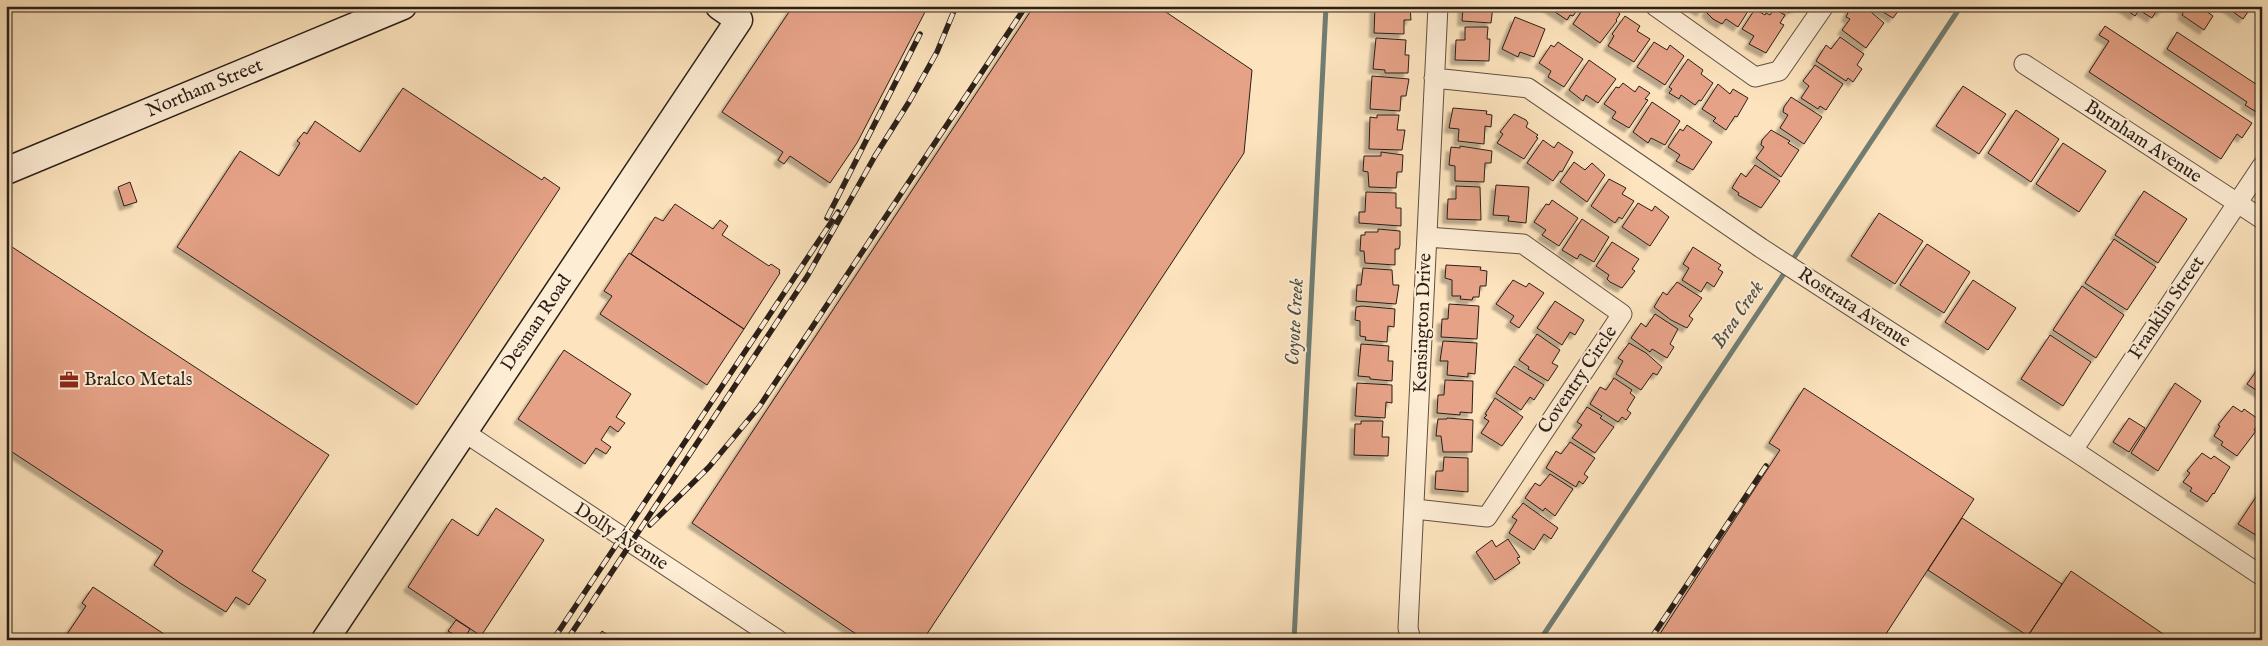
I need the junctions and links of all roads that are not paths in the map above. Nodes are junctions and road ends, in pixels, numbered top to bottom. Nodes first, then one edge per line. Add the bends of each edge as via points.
1 (403, 6) edge
2 (1438, 6) edge
3 (1655, 6) edge
4 (1824, 6) edge
5 (735, 11) edge
6 (2024, 64) dead end
7 (1434, 78) junction
8 (2262, 166) edge
9 (6, 171) edge
10 (2237, 203) junction
11 (2262, 219) edge
12 (1427, 237) junction
13 (464, 432) junction
14 (2073, 450) junction
15 (1415, 509) junction
16 (2262, 576) edge
17 (326, 640) edge
18 (778, 640) edge
19 (1411, 640) edge

1 - 9 street, Northam Street
2 - 7 street, Kensington Drive
3 - 4 street via 1755,76 1779,70
5 - 13 street, Desman Road
6 - 10 street, Burnham Avenue
7 - 12 street, Kensington Drive
7 - 14 street, Rostrata Avenue via 1528,88 1818,286
8 - 10 street, Franklin Street
10 - 11 street, Burnham Avenue
10 - 14 street, Franklin Street
12 - 15 street, Kensington Drive
12 - 15 street, Coventry Circle via 1523,244 1622,314 1487,517
13 - 17 street, Desman Road
13 - 18 street, Dolly Avenue
14 - 16 street, Rostrata Avenue
15 - 19 street, Kensington Drive via 1408,628

